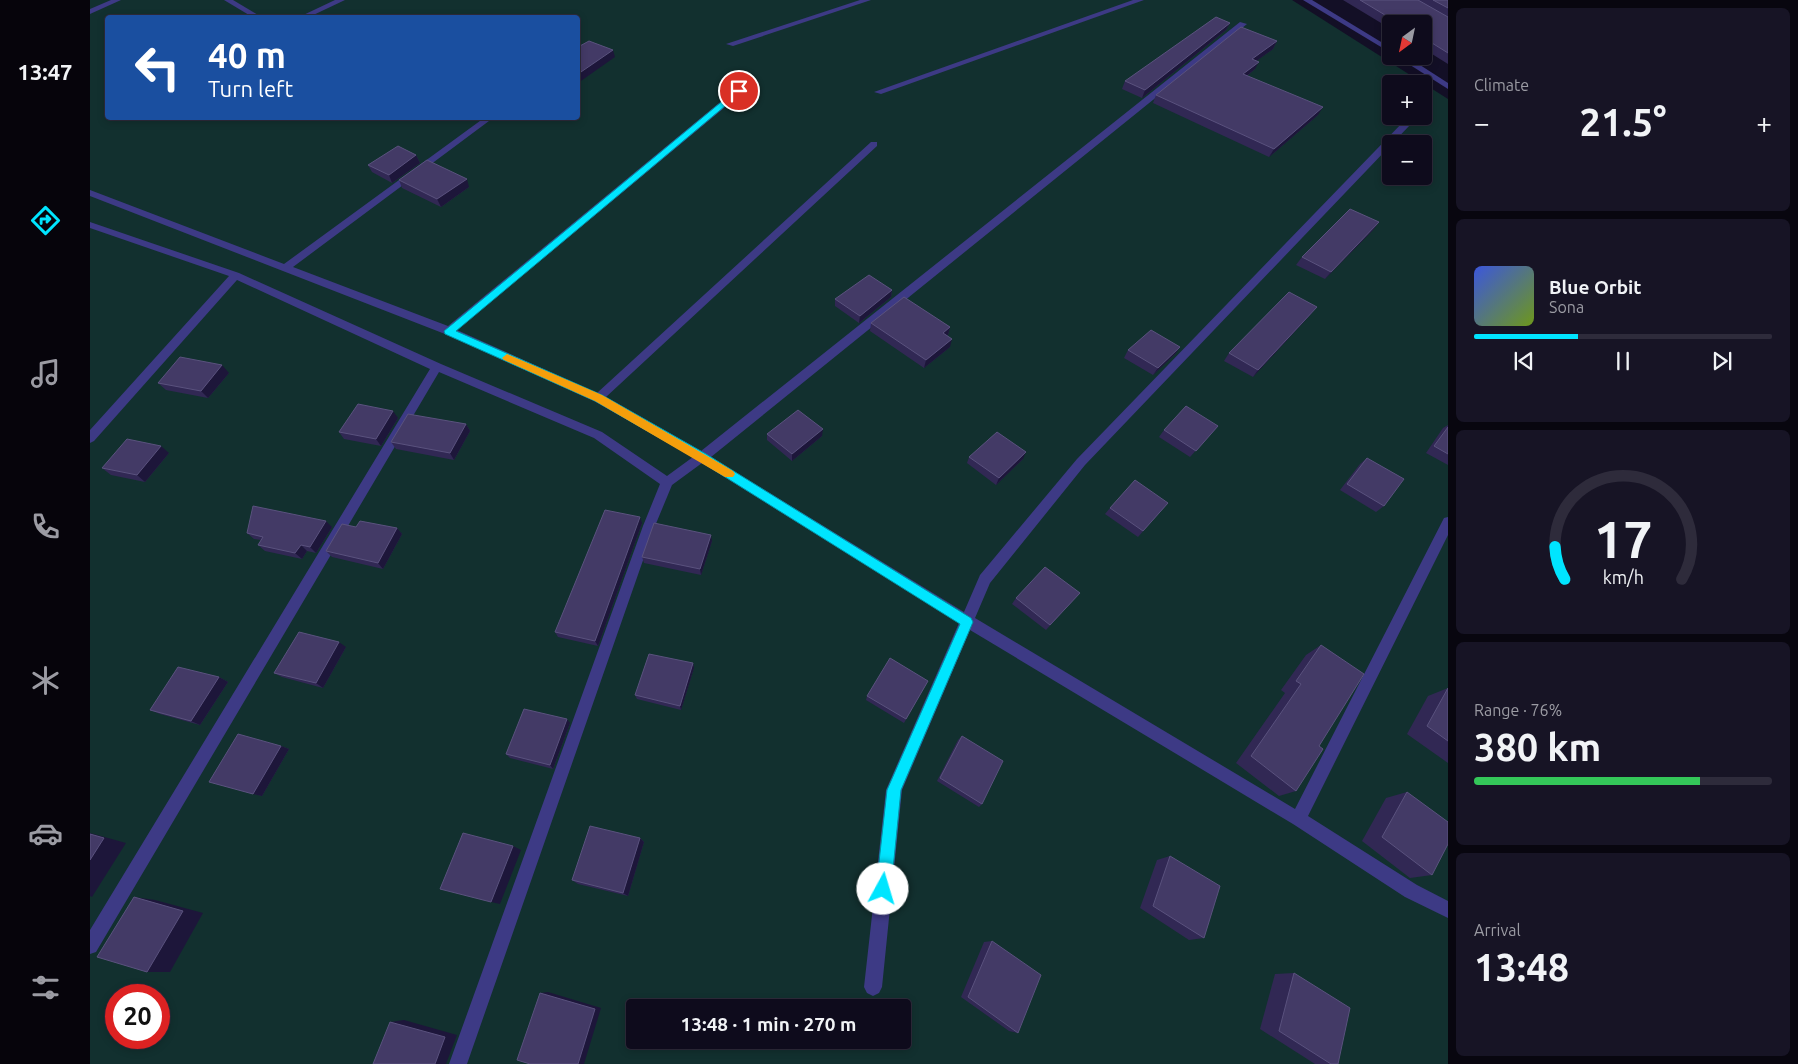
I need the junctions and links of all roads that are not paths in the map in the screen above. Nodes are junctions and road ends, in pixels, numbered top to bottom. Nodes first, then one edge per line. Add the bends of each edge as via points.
1 (118, 0) edge
2 (228, 0) edge
3 (341, 0) edge
4 (867, 0) edge
5 (1140, 0) edge
6 (1307, 0) edge
7 (90, 12) edge
8 (255, 15) edge
9 (307, 15) edge
10 (1243, 24) dead end
11 (730, 44) dead end
12 (1382, 46) edge
13 (1414, 65) edge
14 (1448, 87) edge
15 (739, 91) dead end
16 (878, 92) dead end
17 (486, 120) edge
18 (1404, 125) edge
19 (874, 144) dead end
20 (90, 193) edge
21 (90, 225) edge
22 (284, 269) junction
23 (236, 275) junction
24 (448, 331) junction
25 (437, 367) junction
26 (598, 398) junction
27 (90, 438) edge
28 (702, 457) junction
29 (667, 482) junction
30 (1448, 522) edge
31 (967, 622) junction
32 (1298, 819) junction
33 (1448, 910) edge
34 (90, 946) edge
35 (873, 987) dead end
36 (458, 1064) edge

1 - 7 street
2 - 8 street
3 - 9 street
4 - 11 street
5 - 16 street
6 - 12 street
10 - 28 street
13 - 14 street
15 - 24 street
17 - 22 street
18 - 31 street via 1081,462 985,579
19 - 26 street
20 - 22 street
21 - 23 street
22 - 24 street
23 - 25 street
23 - 27 street
24 - 26 street
25 - 29 street via 598,435
25 - 34 street
26 - 28 street
28 - 29 street
28 - 31 street
29 - 36 street via 648,526
30 - 32 street
31 - 32 street
31 - 35 street via 894,790
32 - 33 street via 1411,892

